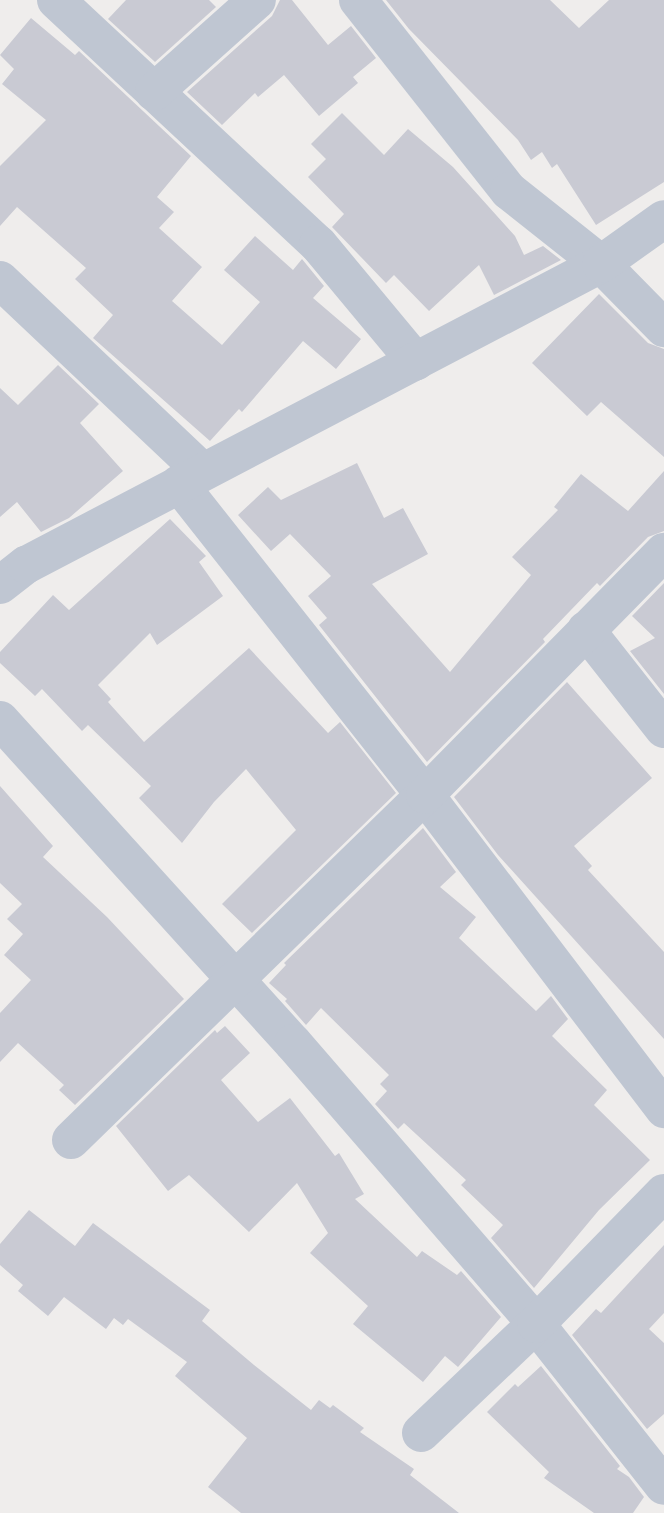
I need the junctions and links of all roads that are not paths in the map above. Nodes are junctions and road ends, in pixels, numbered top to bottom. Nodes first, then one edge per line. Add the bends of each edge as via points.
1 (56, 0) edge
2 (257, 0) edge
3 (358, 0) edge
4 (154, 92) junction
5 (664, 219) edge
6 (601, 264) junction
7 (0, 280) edge
8 (664, 328) edge
9 (416, 362) junction
10 (191, 478) junction
11 (664, 552) edge
12 (0, 584) edge
13 (586, 630) junction
14 (0, 720) edge
15 (664, 729) edge
16 (425, 795) junction
17 (237, 981) junction
18 (664, 1109) edge
19 (71, 1140) dead end
20 (664, 1193) edge
21 (536, 1324) junction
22 (421, 1433) dead end
23 (664, 1486) edge

1 - 4 street
2 - 4 street
3 - 6 street via 509,191
4 - 9 street via 317,244
5 - 6 street
6 - 8 street
6 - 9 street
7 - 10 street
9 - 10 street
10 - 12 street via 26,565
10 - 16 street
11 - 13 street
13 - 15 street
13 - 16 street
14 - 17 street
16 - 17 street
16 - 18 street
17 - 19 street
17 - 21 street
20 - 21 street
21 - 22 street
21 - 23 street

